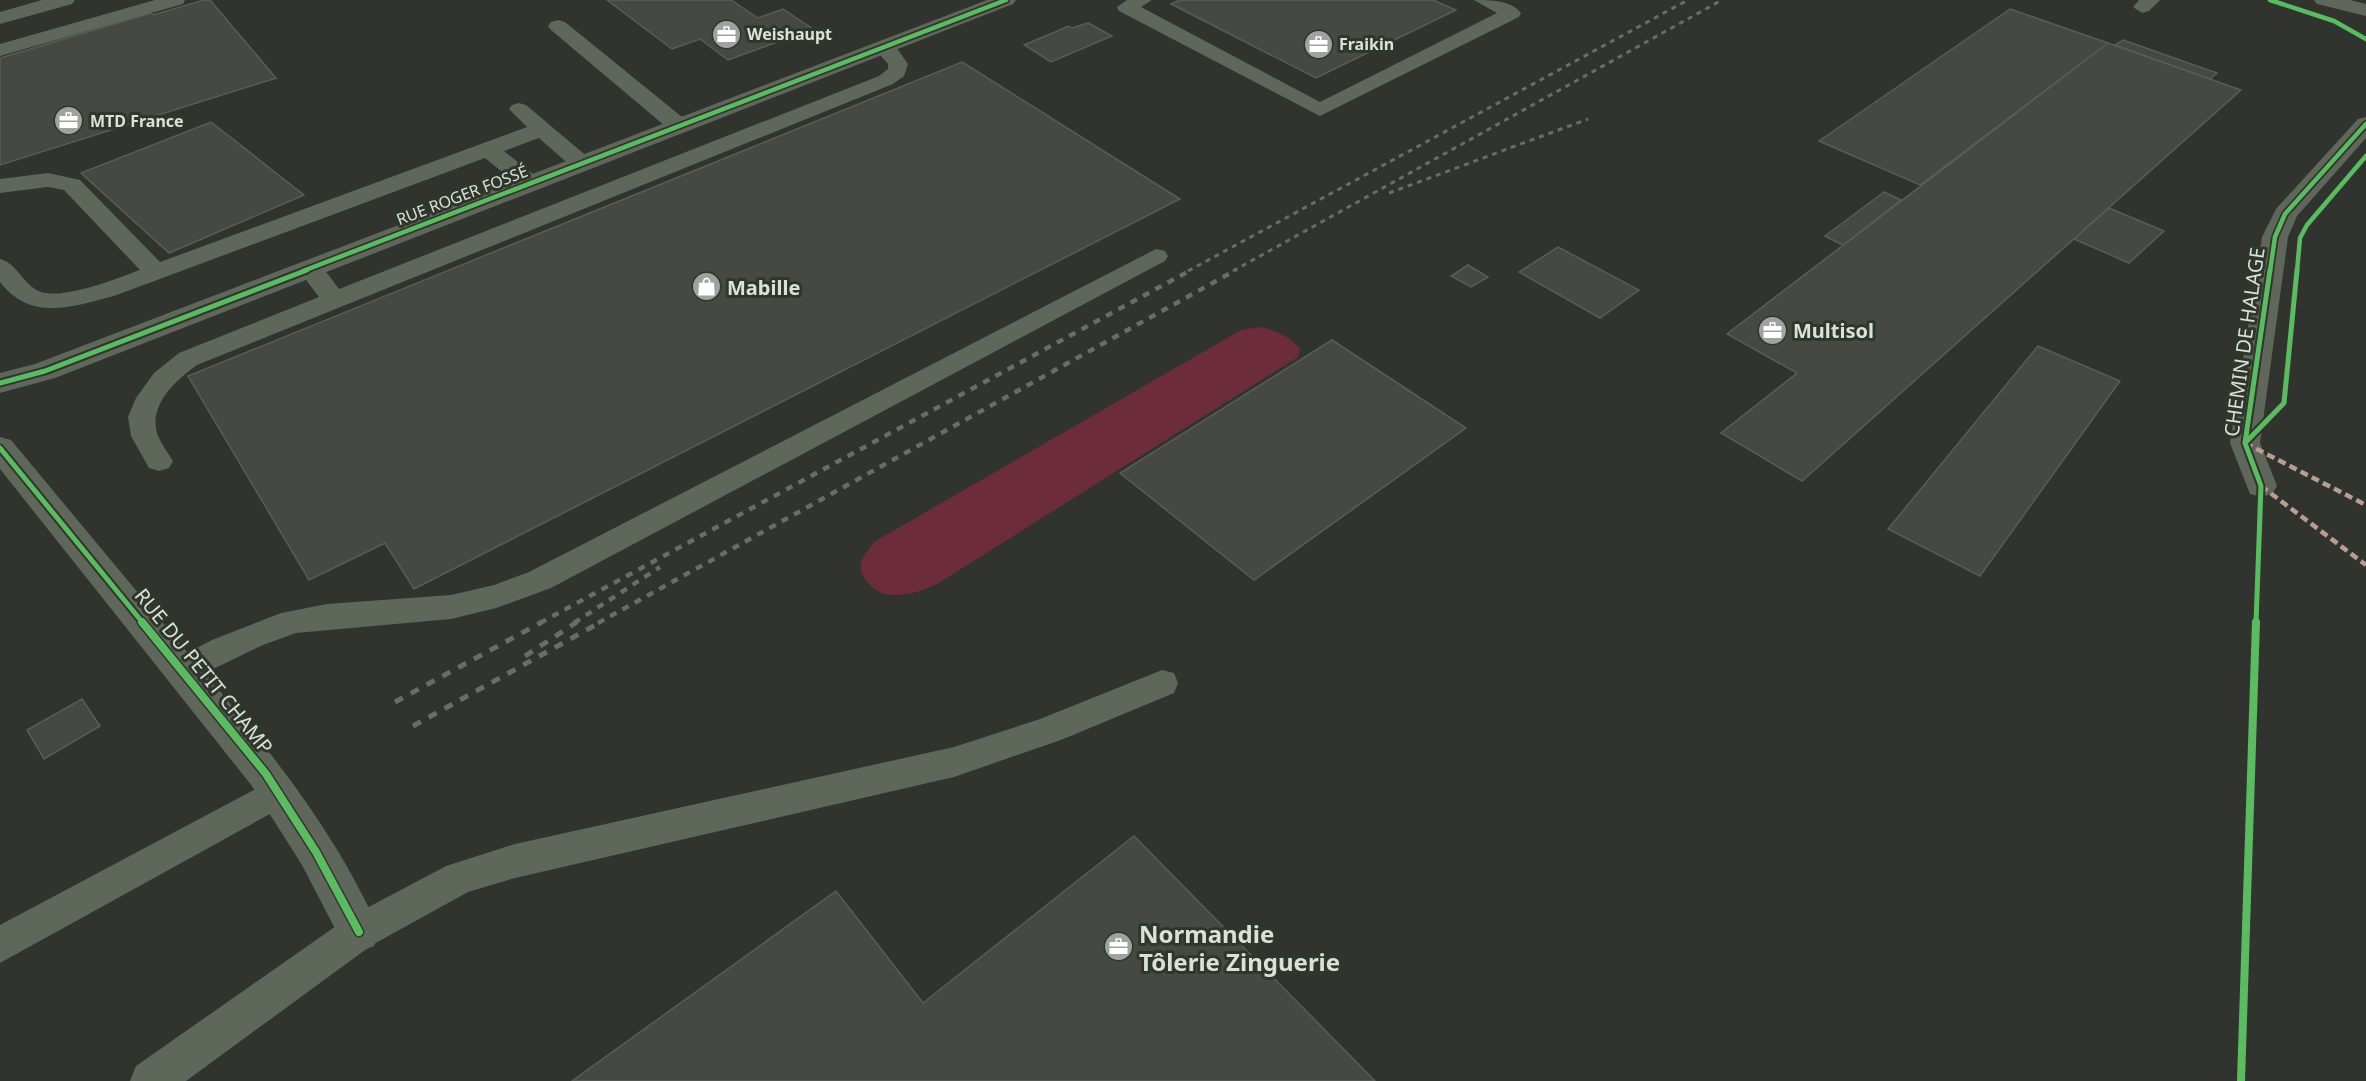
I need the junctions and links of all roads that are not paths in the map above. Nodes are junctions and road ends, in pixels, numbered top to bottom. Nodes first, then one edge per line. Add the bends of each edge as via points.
1 (65, 0) edge
2 (176, 0) edge
3 (1143, 0) edge
4 (1483, 0) edge
5 (2324, 0) edge
6 (995, 2) edge
7 (2366, 10) edge
8 (0, 18) edge
9 (558, 26) dead end
10 (883, 47) junction
11 (0, 50) edge
12 (519, 109) dead end
13 (2366, 124) edge
14 (679, 126) junction
15 (542, 129) junction
16 (487, 148) junction
17 (580, 163) junction
18 (530, 183) junction
19 (0, 186) edge
20 (1156, 256) dead end
21 (0, 266) edge
22 (309, 268) junction
23 (157, 273) junction
24 (334, 300) junction
25 (0, 383) edge
26 (0, 448) edge
27 (159, 461) dead end
28 (2260, 486) dead end
29 (183, 671) junction
30 (1162, 683) dead end
31 (279, 792) junction
32 (359, 932) junction
33 (0, 945) edge
34 (150, 1080) edge

1 - 8 street
2 - 11 lane
3 - 4 lane via 1126,7 1320,110 1512,13
5 - 7 street
6 - 10 street, RUE ROGER FOSSÉ
9 - 14 lane
10 - 14 street, RUE ROGER FOSSÉ
10 - 24 lane via 899,66 886,81
12 - 15 lane
13 - 28 street, CHEMIN DE HALAGE via 2285,214 2275,237 2245,443
14 - 17 street, RUE ROGER FOSSÉ
15 - 16 lane
15 - 17 lane
16 - 18 lane
16 - 23 lane
17 - 18 street, RUE ROGER FOSSÉ
18 - 22 street, RUE ROGER FOSSÉ
19 - 23 lane via 48,180 72,185
20 - 29 lane via 540,580 501,596 448,608 297,621 248,637
21 - 23 lane via 35,300 68,299 105,291
22 - 24 lane
22 - 25 street, RUE ROGER FOSSÉ via 45,371
24 - 27 lane via 214,347 171,370 154,390 142,416 145,437
26 - 29 street, RUE DU PETIT CHAMP
29 - 31 street, RUE DU PETIT CHAMP
30 - 32 lane via 1049,730 954,762 515,861 459,879
31 - 32 street, RUE DU PETIT CHAMP
31 - 33 lane
32 - 34 lane

